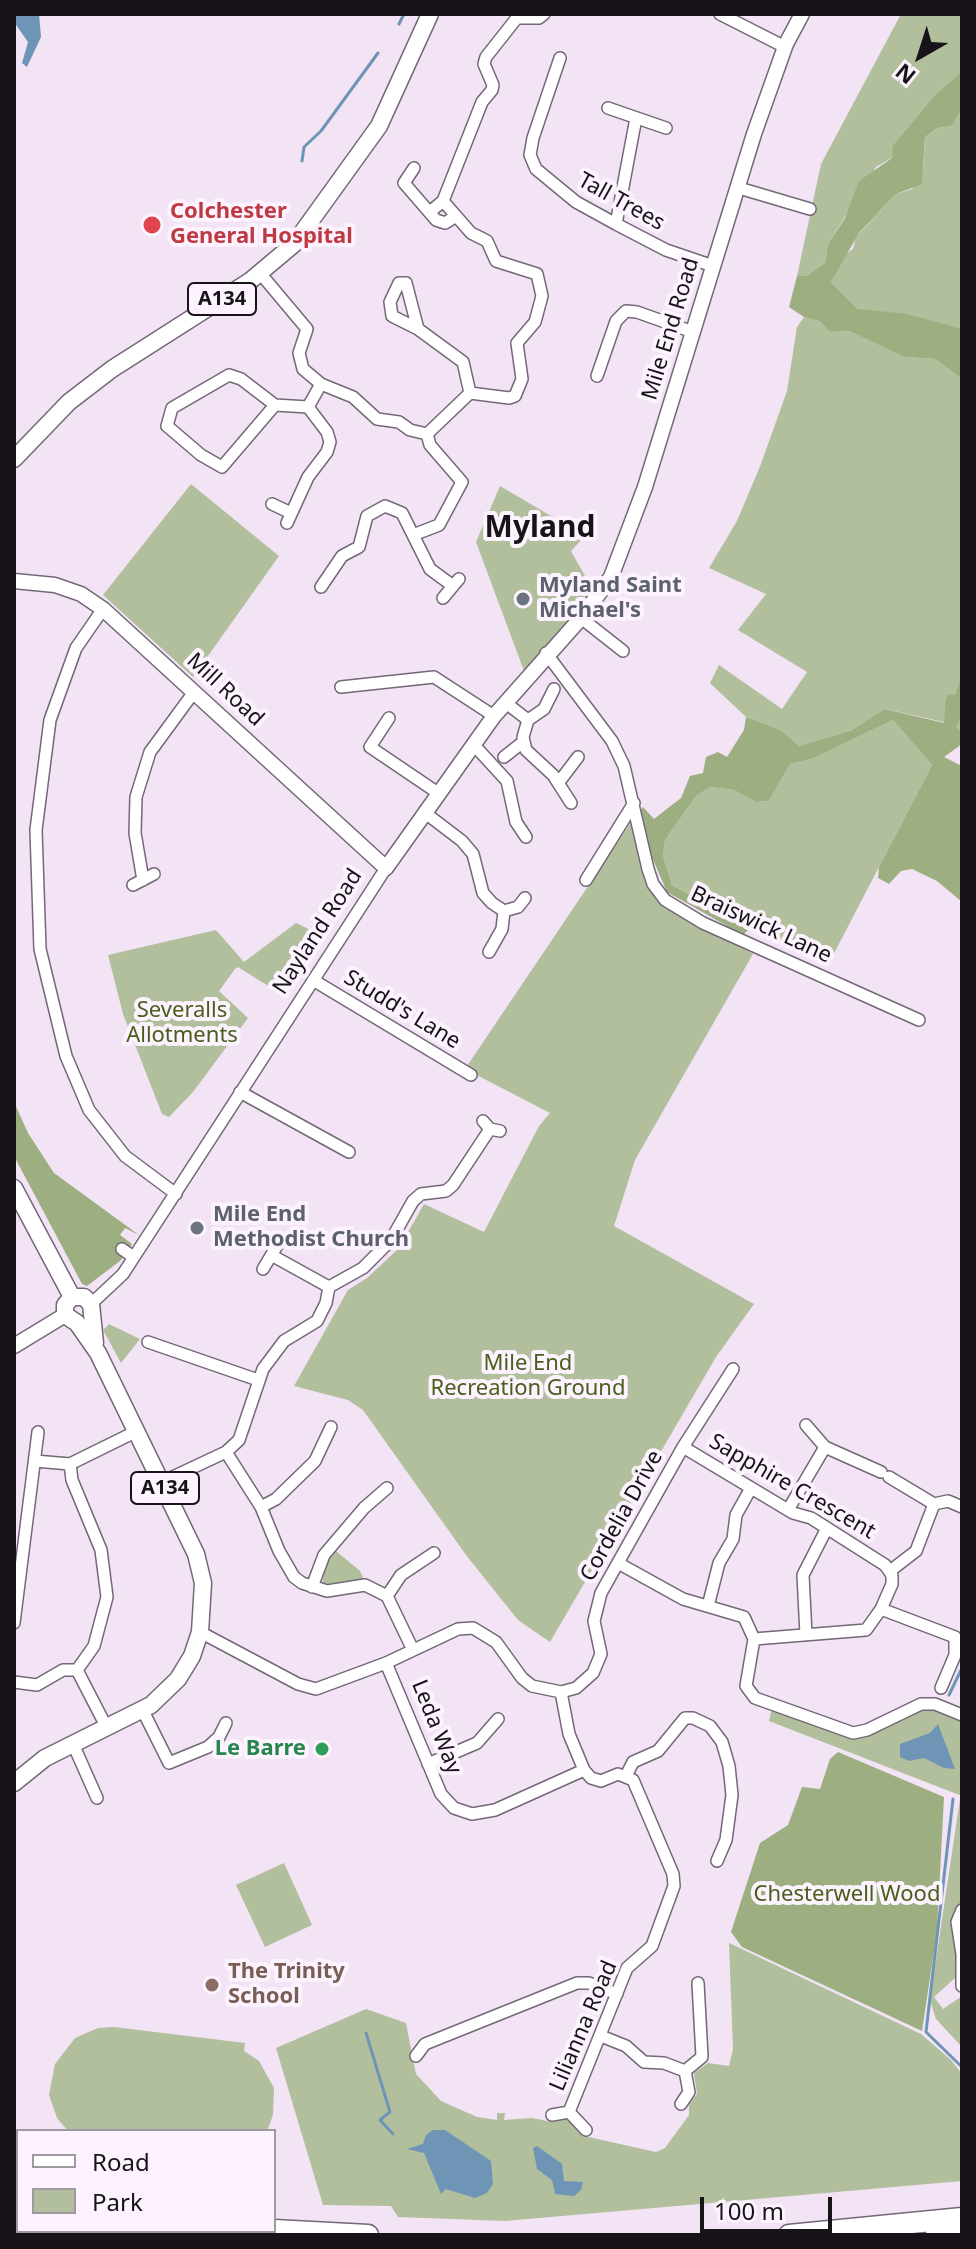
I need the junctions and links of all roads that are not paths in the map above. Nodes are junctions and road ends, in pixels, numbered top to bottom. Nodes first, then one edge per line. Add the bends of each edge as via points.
1 (430, 14) edge
2 (544, 14) edge
3 (722, 14) edge
4 (802, 14) edge
5 (520, 16) edge
6 (785, 47) junction
7 (560, 58) dead end
8 (608, 108) dead end
9 (636, 118) junction
10 (666, 128) dead end
11 (414, 168) dead end
12 (739, 188) junction
13 (443, 201) junction
14 (810, 209) dead end
15 (431, 211) junction
16 (456, 216) junction
17 (616, 224) junction
18 (713, 266) junction
19 (260, 273) junction
20 (418, 329) dead end
21 (693, 332) junction
22 (597, 376) dead end
23 (321, 384) junction
24 (470, 393) junction
25 (275, 405) junction
26 (308, 407) junction
27 (427, 434) junction
28 (14, 459) edge
29 (272, 504) dead end
30 (413, 535) junction
31 (14, 581) edge
32 (321, 587) dead end
33 (443, 598) dead end
34 (103, 609) junction
35 (581, 618) junction
36 (552, 648) junction
37 (623, 651) dead end
38 (341, 687) dead end
39 (554, 689) dead end
40 (194, 692) junction
41 (506, 703) junction
42 (494, 716) junction
43 (389, 718) dead end
44 (528, 720) junction
45 (523, 742) junction
46 (473, 744) junction
47 (504, 757) dead end
48 (578, 757) dead end
49 (559, 782) junction
50 (438, 793) junction
51 (571, 803) dead end
52 (634, 803) junction
53 (424, 812) junction
54 (526, 837) dead end
55 (386, 868) junction
56 (143, 880) dead end
57 (586, 880) dead end
58 (525, 898) dead end
59 (504, 911) junction
60 (489, 952) dead end
61 (313, 980) junction
62 (919, 1020) dead end
63 (471, 1075) dead end
64 (240, 1092) junction
65 (491, 1127) dead end
66 (349, 1152) dead end
67 (14, 1188) edge
68 (176, 1194) junction
69 (281, 1239) dead end
70 (273, 1256) junction
71 (263, 1269) dead end
72 (329, 1287) junction
73 (80, 1309) junction
74 (148, 1342) dead end
75 (14, 1346) edge
76 (733, 1369) dead end
77 (258, 1380) junction
78 (806, 1425) dead end
79 (331, 1427) dead end
80 (137, 1431) junction
81 (38, 1432) dead end
82 (683, 1447) junction
83 (825, 1447) junction
84 (226, 1452) junction
85 (35, 1461) junction
86 (70, 1464) junction
87 (162, 1482) junction
88 (387, 1488) dead end
89 (751, 1488) junction
90 (934, 1504) junction
91 (261, 1507) junction
92 (962, 1507) edge
93 (788, 1510) junction
94 (827, 1528) junction
95 (434, 1553) dead end
96 (618, 1563) junction
97 (890, 1571) junction
98 (312, 1587) junction
99 (387, 1596) junction
100 (708, 1606) junction
101 (881, 1609) junction
102 (14, 1623) edge
103 (200, 1632) junction
104 (958, 1634) edge
105 (806, 1635) junction
106 (754, 1639) junction
107 (413, 1650) junction
108 (386, 1663) junction
109 (77, 1670) junction
110 (14, 1682) edge
111 (941, 1688) dead end
112 (561, 1692) junction
113 (143, 1711) junction
114 (962, 1715) edge
115 (498, 1719) dead end
116 (226, 1723) dead end
117 (107, 1728) junction
118 (73, 1744) junction
119 (428, 1764) junction
120 (584, 1770) junction
121 (627, 1774) junction
122 (14, 1783) edge
123 (97, 1798) dead end
124 (717, 1861) dead end
125 (962, 1910) edge
126 (962, 1955) edge
127 (698, 1983) dead end
128 (958, 1987) edge
129 (617, 1994) junction
130 (601, 2036) junction
131 (416, 2056) dead end
132 (685, 2071) junction
133 (681, 2104) dead end
134 (569, 2112) junction
135 (552, 2115) dead end
136 (586, 2130) dead end
137 (962, 2218) edge
138 (276, 2230) edge
139 (962, 2232) edge
140 (148, 2233) edge
141 (169, 2235) edge
142 (368, 2235) edge
143 (789, 2235) edge
144 (936, 2235) edge

1 - 19 main road, A134 via 364,149 294,244
2 - 5 street
3 - 6 street
4 - 6 street, Mile End Road
5 - 13 street via 486,57 492,90 482,102
6 - 12 street, Mile End Road
7 - 17 street, Tall Trees via 530,155 549,182
8 - 9 street
9 - 10 street
9 - 17 street
11 - 15 street via 404,183
12 - 14 street
12 - 18 street, Mile End Road
13 - 15 street
13 - 16 street
15 - 16 street via 445,223
16 - 24 street via 487,241 496,261 537,274 542,284 535,322 517,343 519,390 509,398
17 - 18 street, Tall Trees
18 - 21 street, Mile End Road
19 - 23 street via 307,329 299,360
19 - 28 main road, A134 via 80,394
20 - 24 street via 463,362
21 - 22 street via 626,311 616,321
21 - 35 street, Mile End Road via 630,535 604,589
23 - 26 street
23 - 27 street via 353,397 377,419
24 - 27 street
25 - 25 street via 229,375 172,408 167,426 222,467
25 - 26 street
26 - 29 street via 330,442 289,518
27 - 30 street via 430,445 462,482 439,525
30 - 32 street via 395,509 375,509 362,525 359,547 342,556
30 - 33 street via 423,560 456,582
31 - 34 street, Mill Road via 55,585
34 - 40 street, Mill Road
34 - 68 street via 76,648 50,720 36,830 40,949 66,1056 89,1110 125,1156
35 - 36 street, Mile End Road
35 - 37 street
36 - 41 street, Nayland Road
36 - 52 street, Braiswick Lane via 612,741
38 - 42 street via 434,677
39 - 44 street via 544,709
40 - 55 street, Mill Road
40 - 56 street via 150,752 136,797 135,833
41 - 42 street, Nayland Road
41 - 44 street
42 - 46 street, Nayland Road
43 - 50 street via 367,751
44 - 45 street
45 - 47 street
45 - 49 street
46 - 50 street, Nayland Road
46 - 54 street via 507,781 516,822
48 - 49 street
49 - 51 street
50 - 53 street, Nayland Road
52 - 57 street
52 - 62 street, Braiswick Lane via 653,884 665,900 703,923
53 - 55 street, Nayland Road
53 - 59 street via 468,847 483,893
55 - 61 street, Nayland Road
58 - 59 street
59 - 60 street via 502,929
61 - 63 street, Studd's Lane
61 - 64 street, Nayland Road
64 - 66 street
64 - 68 street, Nayland Road
65 - 72 street via 453,1185 421,1194 391,1240 363,1268
67 - 73 main road, A134
68 - 73 street, Nayland Road via 128,1255 123,1274
69 - 70 street
70 - 71 street
70 - 72 street
72 - 77 street via 317,1321 284,1341
73 - 75 street
73 - 80 main road, A134
74 - 77 street
76 - 82 street, Cordelia Drive
77 - 84 street via 243,1432
78 - 83 street
79 - 91 street via 315,1461
80 - 86 street
80 - 87 main road, A134
81 - 85 street
82 - 89 street, Sapphire Crescent
82 - 96 street, Cordelia Drive
83 - 90 street
83 - 93 street
84 - 87 street
84 - 91 street
85 - 86 street
85 - 102 street
86 - 109 street via 101,1550 107,1597 94,1646
87 - 103 main road, A134 via 196,1554 203,1583
88 - 98 street via 324,1555
89 - 93 street, Sapphire Crescent
89 - 100 street via 734,1521 733,1539 719,1563
90 - 92 street via 948,1501
90 - 97 street via 916,1551
91 - 98 street via 288,1570
93 - 94 street, Sapphire Crescent
94 - 97 street, Sapphire Crescent
94 - 105 street via 805,1568
95 - 99 street via 401,1575
96 - 100 street via 674,1595
96 - 112 street, Cordelia Drive via 596,1607 601,1646 597,1665 583,1684
97 - 101 street via 892,1584
98 - 99 street via 327,1591 365,1585
99 - 107 street
100 - 106 street via 740,1614
101 - 104 street
101 - 105 street via 862,1631
103 - 108 street via 308,1689 324,1688
103 - 113 main road, A134 via 178,1679
104 - 111 street
105 - 106 street
106 - 114 street via 745,1683 749,1693 844,1731 867,1730 921,1704
107 - 108 street
107 - 112 street via 458,1629 481,1630 532,1686
108 - 119 street, Leda Way
109 - 110 street via 63,1670 37,1685
109 - 117 street
112 - 120 street via 569,1734
113 - 116 street via 169,1763 215,1742
113 - 117 main road, A134
115 - 119 street via 477,1743
117 - 118 main road, A134
118 - 122 main road, A134 via 30,1767
118 - 123 street
119 - 120 street, Leda Way via 441,1794 454,1808 472,1814 495,1810
120 - 121 street via 601,1781
121 - 124 street via 633,1762 658,1751 685,1718 710,1726 722,1742 732,1795 726,1840
121 - 129 street, Lilianna Road via 674,1886 652,1946 634,1959
125 - 126 street via 957,1922
126 - 128 street
127 - 132 street via 702,2057
129 - 130 street, Lilianna Road
129 - 131 street via 577,1983 425,2044
130 - 132 street via 626,2046 644,2062
130 - 134 street, Lilianna Road
132 - 133 street via 689,2092
134 - 135 street, Lilianna Road
134 - 136 street, Lilianna Road
137 - 143 highway
138 - 142 highway
139 - 144 highway
140 - 141 highway

